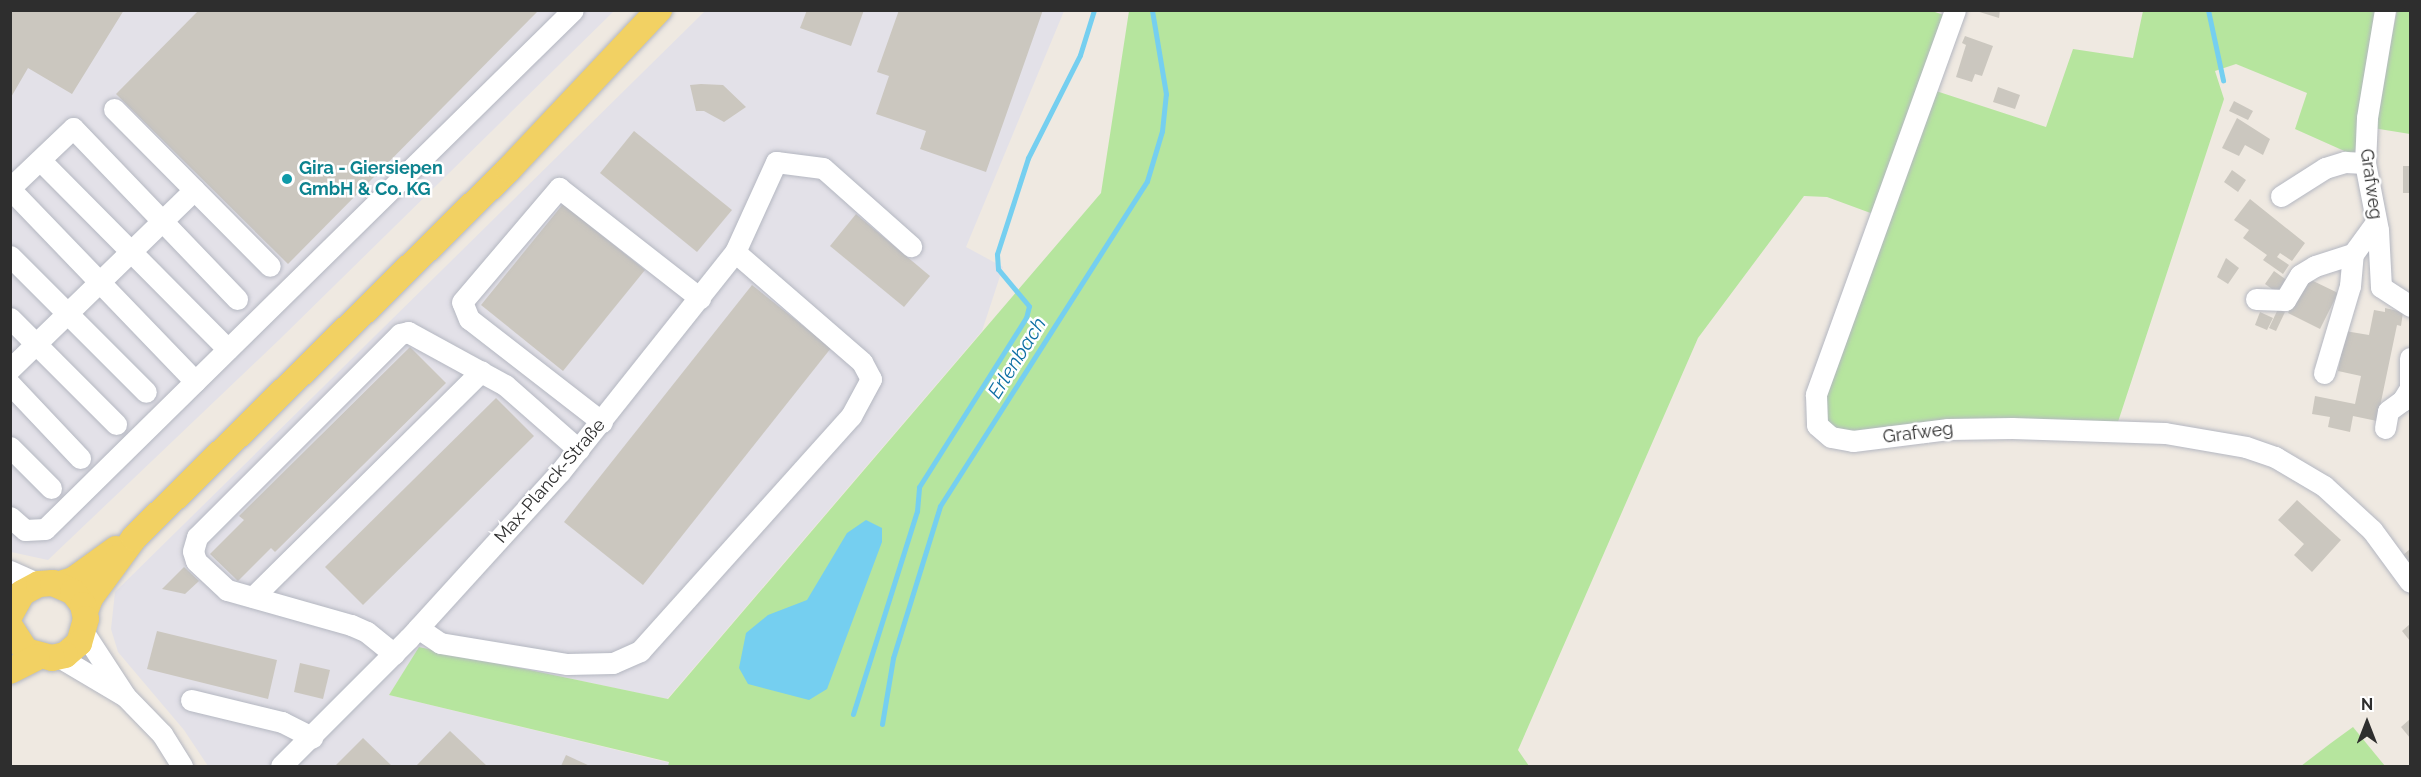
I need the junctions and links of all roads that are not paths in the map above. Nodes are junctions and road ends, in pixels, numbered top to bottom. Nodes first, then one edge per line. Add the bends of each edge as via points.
1 (573, 10) edge
2 (659, 10) edge
3 (1955, 10) edge
4 (2385, 10) edge
5 (114, 109) dead end
6 (41, 161) junction
7 (2365, 163) junction
8 (10, 188) edge
9 (194, 190) junction
10 (2281, 196) dead end
11 (162, 221) junction
12 (2376, 222) junction
13 (911, 246) dead end
14 (131, 251) junction
15 (735, 252) junction
16 (2353, 254) junction
17 (10, 256) edge
18 (270, 266) dead end
19 (99, 281) junction
20 (700, 298) junction
21 (237, 299) dead end
22 (2256, 300) dead end
23 (2410, 306) edge
24 (67, 313) junction
25 (10, 318) edge
26 (36, 344) junction
27 (228, 349) junction
28 (2410, 358) edge
29 (10, 369) edge
30 (481, 371) junction
31 (2324, 373) dead end
32 (195, 381) junction
33 (10, 384) edge
34 (146, 392) dead end
35 (602, 422) junction
36 (116, 424) dead end
37 (2385, 428) dead end
38 (10, 447) edge
39 (579, 450) junction
40 (80, 458) dead end
41 (51, 488) dead end
42 (10, 517) edge
43 (134, 538) junction
44 (10, 571) edge
45 (2410, 582) edge
46 (49, 584) junction
47 (253, 597) junction
48 (11, 621) edge
49 (85, 622) junction
50 (418, 628) junction
51 (394, 654) junction
52 (48, 657) junction
53 (10, 671) edge
54 (125, 696) junction
55 (191, 700) dead end
56 (312, 737) junction
57 (182, 766) edge
58 (281, 766) edge

1 - 27 street
2 - 43 main road via 509,169
3 - 45 street, Grafweg via 1816,395 1817,425 1831,438 1853,441 1948,429 2031,428 2165,433 2246,447 2275,457 2324,486 2372,530
4 - 7 street, Grafweg via 2367,118
5 - 9 street
6 - 8 street
6 - 11 street via 73,128
6 - 14 street
7 - 10 street via 2345,162 2325,168
7 - 12 street, Grafweg
8 - 19 street
9 - 11 street
9 - 18 street
11 - 14 street
11 - 21 street
12 - 16 street
12 - 23 street, Grafweg via 2381,287
13 - 15 street, Max-Planck-Straße via 823,168 776,162
14 - 19 street
14 - 27 street
15 - 20 street, Max-Planck-Straße
15 - 50 street via 862,362 871,380 851,416 640,651 613,663 567,664 440,643
16 - 22 street via 2300,275 2285,300
16 - 31 street via 2350,286
17 - 24 street
19 - 24 street
19 - 32 street
20 - 35 street, Max-Planck-Straße
20 - 35 street via 559,188 462,302 469,319
24 - 26 street
24 - 34 street
25 - 26 street
26 - 29 street
26 - 36 street
27 - 32 street
28 - 37 street via 2410,388 2402,401 2388,411
30 - 39 street via 505,385
30 - 47 street
30 - 47 street via 417,334 400,334 197,537 193,551 196,561 227,590
32 - 42 street via 45,529 25,530
33 - 40 street
35 - 39 street, Max-Planck-Straße
38 - 41 street
39 - 50 street, Max-Planck-Straße
43 - 46 main road via 73,580
43 - 49 main road via 95,591
44 - 46 street
46 - 48 main road via 22,593
46 - 49 main road via 73,592
47 - 51 street via 351,625 367,632
48 - 52 main road via 21,647
49 - 52 main road via 75,648
49 - 54 street
50 - 51 street, Max-Planck-Straße
51 - 56 street, Max-Planck-Straße
52 - 53 main road
52 - 54 street
54 - 57 street via 162,734
55 - 56 street via 282,722
56 - 58 street, Max-Planck-Straße

